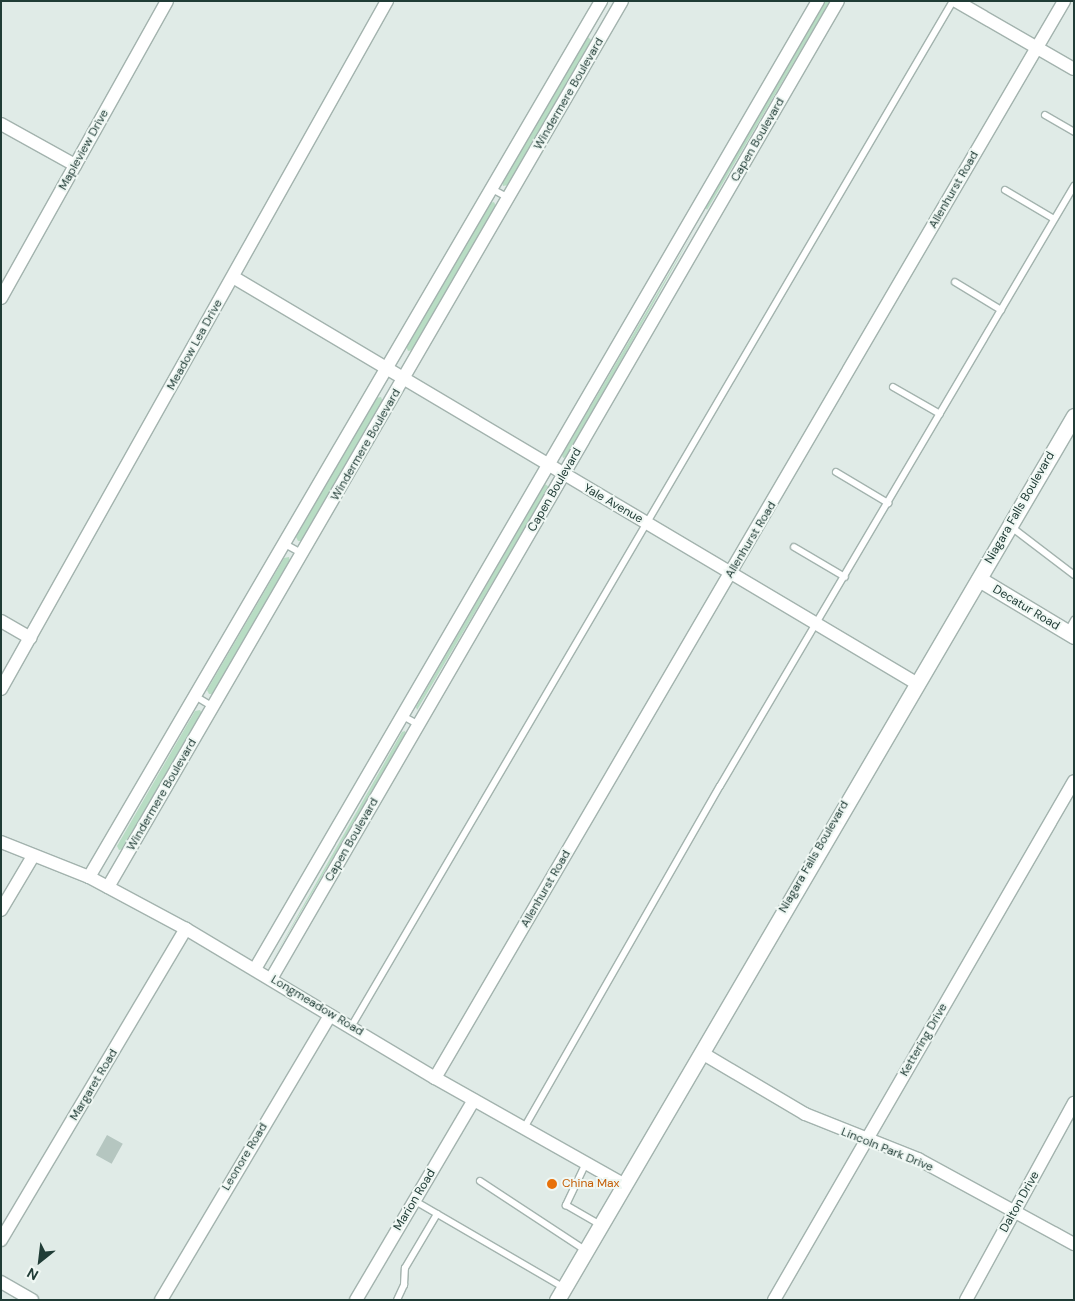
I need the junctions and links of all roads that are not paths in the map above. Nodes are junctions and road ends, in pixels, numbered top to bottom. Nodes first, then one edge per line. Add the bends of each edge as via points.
1 (167, 1) edge
2 (387, 1) edge
3 (601, 1) edge
4 (622, 1) edge
5 (818, 1) edge
6 (838, 1) edge
7 (955, 1) edge
8 (1064, 1) edge
9 (587, 25) junction
10 (603, 34) junction
11 (1037, 47) junction
12 (1074, 69) edge
13 (1046, 115) dead end
14 (1, 124) edge
15 (1074, 132) edge
16 (75, 165) junction
17 (1074, 186) edge
18 (492, 189) junction
19 (1005, 190) dead end
20 (509, 198) junction
21 (691, 217) junction
22 (1054, 219) junction
23 (708, 227) junction
24 (233, 277) junction
25 (955, 282) dead end
26 (1, 298) edge
27 (1001, 310) junction
28 (387, 369) junction
29 (404, 380) junction
30 (893, 387) dead end
31 (940, 414) junction
32 (1073, 419) edge
33 (546, 465) junction
34 (836, 472) dead end
35 (563, 475) junction
36 (888, 503) junction
37 (646, 524) junction
38 (1010, 526) junction
39 (285, 544) junction
40 (794, 547) dead end
41 (303, 554) junction
42 (731, 574) junction
43 (1074, 575) edge
44 (845, 577) junction
45 (979, 579) junction
46 (1, 621) edge
47 (817, 625) junction
48 (1072, 630) edge
49 (30, 638) junction
50 (916, 684) junction
51 (1, 688) edge
52 (195, 696) junction
53 (213, 707) junction
54 (402, 715) junction
55 (419, 725) junction
56 (1074, 781) edge
57 (1, 842) edge
58 (33, 856) junction
59 (90, 877) junction
60 (108, 887) junction
61 (1, 910) edge
62 (186, 929) junction
63 (255, 969) junction
64 (271, 979) junction
65 (330, 1015) junction
66 (351, 1028) junction
67 (702, 1053) junction
68 (435, 1078) junction
69 (474, 1100) junction
70 (1074, 1103) edge
71 (524, 1128) junction
72 (866, 1140) junction
73 (586, 1163) junction
74 (480, 1181) dead end
75 (625, 1185) junction
76 (415, 1201) junction
77 (1014, 1212) junction
78 (437, 1214) junction
79 (601, 1226) junction
80 (1, 1240) edge
81 (1074, 1244) edge
82 (586, 1251) junction
83 (1, 1282) edge
84 (561, 1294) edge
85 (32, 1300) edge
86 (161, 1300) edge
87 (356, 1300) edge
88 (397, 1300) edge
89 (774, 1300) edge
90 (966, 1300) edge

1 - 16 street, Mapleview Drive
2 - 24 street, Meadow Lea Drive
3 - 9 street, Windermere Boulevard
4 - 10 street, Windermere Boulevard
5 - 21 street, Capen Boulevard
6 - 23 street, Capen Boulevard
7 - 11 street
7 - 37 lane
8 - 11 street, Allenhurst Road
9 - 10 lane
9 - 18 street, Windermere Boulevard
10 - 20 street, Windermere Boulevard
11 - 12 street
11 - 42 street, Allenhurst Road
13 - 15 lane
14 - 16 street
16 - 26 street, Mapleview Drive
17 - 22 lane
18 - 20 lane
18 - 28 street, Windermere Boulevard
19 - 22 lane
20 - 29 street, Windermere Boulevard
21 - 23 lane
21 - 33 street, Capen Boulevard
22 - 27 lane
23 - 35 street, Capen Boulevard
24 - 28 street, Yale Avenue
24 - 49 street, Meadow Lea Drive
25 - 27 lane
27 - 31 lane
28 - 29 street, Yale Avenue
28 - 39 street, Windermere Boulevard
29 - 33 street, Yale Avenue
29 - 41 street, Windermere Boulevard
30 - 31 lane
31 - 36 lane
32 - 38 main road, Niagara Falls Boulevard
33 - 35 street, Yale Avenue
33 - 54 street, Capen Boulevard
34 - 36 lane
35 - 37 street, Yale Avenue
35 - 55 street, Capen Boulevard
36 - 44 lane
37 - 42 street, Yale Avenue
37 - 66 lane
38 - 43 lane
38 - 45 main road, Niagara Falls Boulevard
39 - 41 lane
39 - 52 street, Windermere Boulevard
40 - 44 lane
41 - 53 street, Windermere Boulevard
42 - 47 street, Yale Avenue
42 - 68 street, Allenhurst Road
44 - 47 lane
45 - 48 main road, Decatur Road
45 - 50 main road, Niagara Falls Boulevard
46 - 49 street
47 - 50 street, Yale Avenue
47 - 71 lane
49 - 51 street, Meadow Lea Drive
50 - 67 main road, Niagara Falls Boulevard
52 - 53 lane
52 - 59 street, Windermere Boulevard
53 - 60 street, Windermere Boulevard
54 - 55 lane
54 - 63 street, Capen Boulevard
55 - 64 street, Capen Boulevard
56 - 72 street, Kettering Drive
57 - 58 street, Longmeadow Road
58 - 59 street, Longmeadow Road
58 - 61 street
59 - 60 street, Longmeadow Road
60 - 62 street, Longmeadow Road
62 - 63 street, Longmeadow Road
62 - 80 street, Margaret Road
63 - 64 street, Longmeadow Road
64 - 65 street, Longmeadow Road
65 - 66 street, Longmeadow Road
65 - 86 street, Leonore Road
66 - 68 street, Longmeadow Road
67 - 72 street, Lincoln Park Drive via 805,1114
67 - 75 main road, Niagara Falls Boulevard
68 - 69 street, Longmeadow Road
69 - 71 street, Longmeadow Road
69 - 76 street, Marion Road
70 - 77 street, Dalton Drive
71 - 73 street, Longmeadow Road
72 - 77 street, Lincoln Park Drive via 918,1159
72 - 89 street, Kettering Drive
73 - 75 street, Longmeadow Road
73 - 79 lane via 566,1205
74 - 82 lane
75 - 79 main road, Niagara Falls Boulevard
76 - 78 lane
76 - 87 street, Marion Road
77 - 81 street, Lincoln Park Drive
77 - 90 street, Dalton Drive
78 - 84 lane
78 - 88 lane via 405,1268 404,1285
79 - 82 main road, Niagara Falls Boulevard
82 - 84 main road, Niagara Falls Boulevard
83 - 85 street

